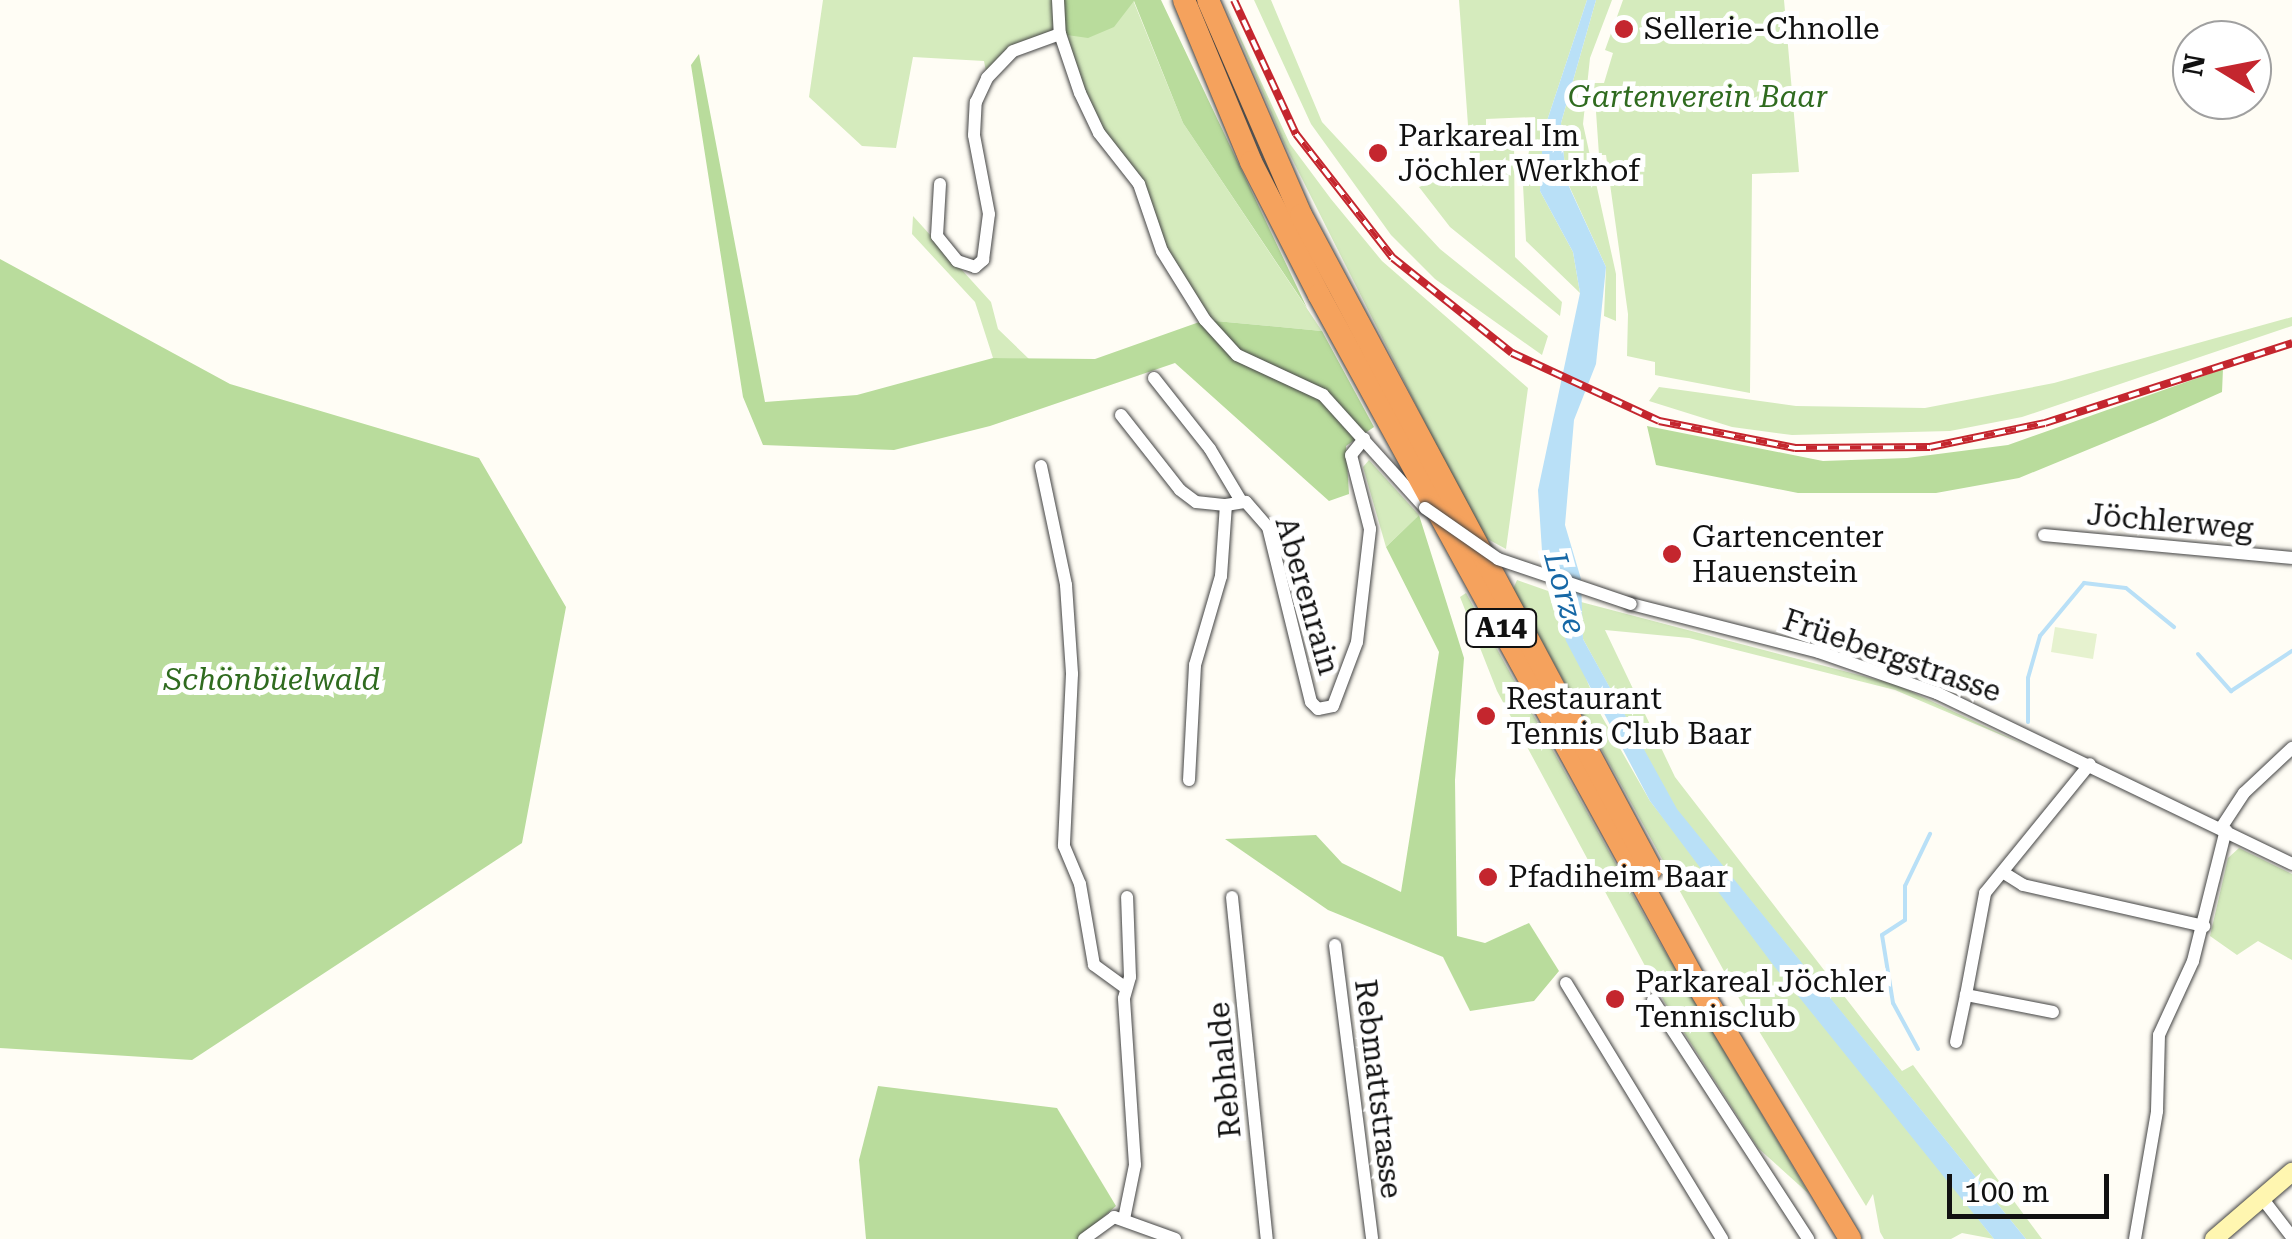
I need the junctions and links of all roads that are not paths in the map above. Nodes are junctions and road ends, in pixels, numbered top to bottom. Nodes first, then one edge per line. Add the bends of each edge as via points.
1 (1058, 0) edge
2 (1184, 0) edge
3 (1208, 0) edge
4 (1060, 34) junction
5 (940, 184) dead end
6 (1154, 378) dead end
7 (1122, 415) dead end
8 (1364, 439) junction
9 (1042, 466) dead end
10 (1241, 502) junction
11 (1226, 505) junction
12 (2044, 535) dead end
13 (2292, 558) edge
14 (2292, 748) edge
15 (2090, 764) junction
16 (1188, 780) dead end
17 (2224, 829) junction
18 (2292, 864) edge
19 (2004, 873) junction
20 (1232, 897) dead end
21 (1127, 898) dead end
22 (2204, 926) junction
23 (1335, 946) dead end
24 (1566, 983) dead end
25 (1126, 988) junction
26 (1966, 995) junction
27 (1653, 1000) dead end
28 (2053, 1012) dead end
29 (1956, 1042) dead end
30 (2292, 1172) edge
31 (2262, 1198) junction
32 (1124, 1219) junction
33 (2292, 1237) edge
34 (1084, 1239) edge
35 (1176, 1239) edge
36 (1267, 1239) edge
37 (1372, 1239) edge
38 (1722, 1239) edge
39 (1808, 1239) edge
40 (1850, 1239) edge
41 (1868, 1239) edge
42 (2135, 1239) edge
43 (2214, 1239) edge

1 - 4 street, Früebergstrasse
2 - 40 highway, A14 via 1240,138 1306,269 1694,979
3 - 41 highway, A14 via 1268,147 1344,296 1699,956
4 - 5 street via 1013,51 981,89 974,124 989,214 976,267 957,261 937,236
4 - 8 street, Früebergstrasse via 1099,133 1140,184 1162,251 1205,320 1237,356 1322,395
6 - 10 street via 1210,449
7 - 11 street via 1180,490 1196,502
8 - 10 street, Aberenrain via 1350,455 1370,529 1357,642 1326,710 1310,702 1268,526
8 - 15 street, Früebergstrasse, bridge via 1425,508 1485,552 1632,604 1915,684
9 - 25 street via 1066,585 1064,846 1080,884 1094,965
10 - 11 street, Aberenrain
11 - 16 street, Aberenrain via 1221,576 1195,665
12 - 13 street, Jöchlerweg
14 - 17 street via 2244,793
15 - 17 street, Früebergstrasse
15 - 19 street
17 - 18 street, Früebergstrasse
17 - 22 street
19 - 22 street via 2022,886
19 - 26 street via 1986,893
20 - 36 street, Rebhalde
21 - 25 street
22 - 42 street via 2159,1035 2156,1110
23 - 37 street, Rebmattstrasse
24 - 38 street
25 - 32 street via 1135,1165
26 - 28 street
26 - 29 street
27 - 39 street
30 - 31 street
31 - 33 street
31 - 43 street
32 - 34 street via 1104,1221
32 - 35 street

